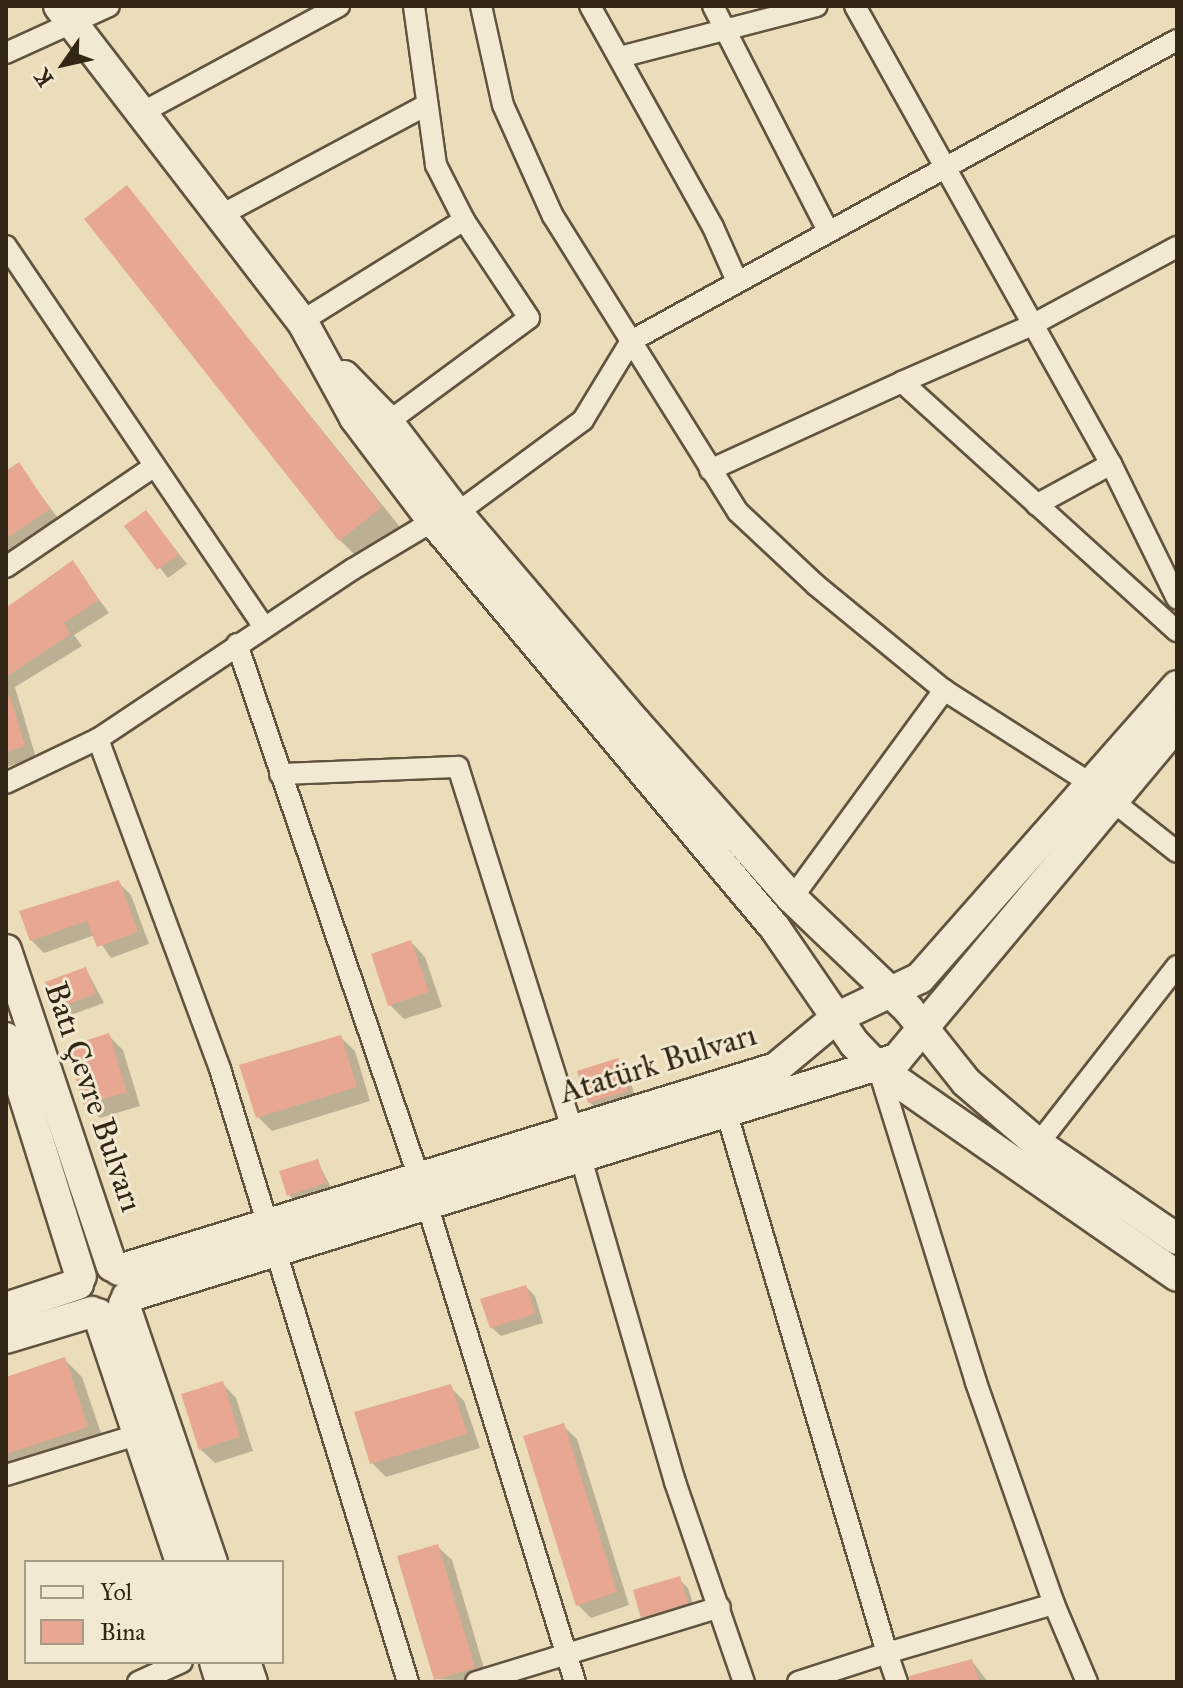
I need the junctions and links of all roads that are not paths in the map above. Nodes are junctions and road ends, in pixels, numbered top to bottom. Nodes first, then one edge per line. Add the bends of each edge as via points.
1 (109, 6) edge
2 (339, 6) edge
3 (414, 6) edge
4 (481, 6) edge
5 (590, 6) edge
6 (713, 6) edge
7 (817, 6) edge
8 (855, 6) edge
9 (67, 15) edge
10 (723, 32) junction
11 (1177, 40) edge
12 (6, 53) edge
13 (620, 57) junction
14 (426, 105) junction
15 (143, 112) junction
16 (943, 165) junction
17 (223, 214) junction
18 (464, 220) junction
19 (827, 229) junction
20 (6, 246) edge
21 (1176, 249) edge
22 (736, 279) junction
23 (302, 321) junction
24 (1030, 326) junction
25 (631, 341) junction
26 (325, 356) junction
27 (902, 382) junction
28 (388, 422) junction
29 (1111, 464) junction
30 (153, 467) junction
31 (710, 470) junction
32 (1036, 505) junction
33 (445, 517) junction
34 (6, 567) edge
35 (1177, 599) edge
36 (264, 627) junction
37 (1177, 631) edge
38 (237, 644) junction
39 (1176, 688) edge
40 (944, 690) junction
41 (1177, 724) edge
42 (98, 739) junction
43 (280, 774) junction
44 (6, 783) edge
45 (1101, 792) junction
46 (1177, 852) edge
47 (792, 898) junction
48 (6, 950) edge
49 (1177, 966) edge
50 (888, 992) junction
51 (836, 1018) junction
52 (924, 1030) junction
53 (6, 1038) edge
54 (878, 1068) junction
55 (726, 1111) junction
56 (576, 1142) junction
57 (1038, 1144) junction
58 (422, 1188) junction
59 (268, 1236) junction
60 (1177, 1239) edge
61 (1177, 1276) edge
62 (80, 1281) junction
63 (112, 1294) junction
64 (6, 1308) edge
65 (6, 1338) edge
66 (137, 1435) junction
67 (6, 1475) edge
68 (180, 1560) edge
69 (211, 1560) edge
70 (1054, 1604) junction
71 (720, 1607) junction
72 (887, 1653) junction
73 (567, 1656) junction
74 (178, 1664) edge
75 (138, 1682) edge
76 (408, 1682) edge
77 (476, 1682) edge
78 (575, 1682) edge
79 (744, 1682) edge
80 (798, 1682) edge
81 (897, 1682) edge
82 (1087, 1682) edge

1 - 9 street
2 - 15 street
3 - 14 street
4 - 25 street via 503,105 553,216
5 - 13 street
6 - 10 street
7 - 10 street
8 - 16 street
9 - 12 street
9 - 15 main road
10 - 13 street
10 - 19 street
11 - 16 street
13 - 22 street
14 - 17 street
14 - 18 street via 436,165
15 - 17 main road
16 - 19 street
16 - 24 street
17 - 23 main road
18 - 23 street
18 - 28 street via 529,318
19 - 22 street
20 - 30 street
21 - 24 street
22 - 25 street
23 - 26 main road
24 - 27 street
24 - 29 street
25 - 31 street
25 - 33 street via 583,420
26 - 28 main road
26 - 33 main road via 355,418
27 - 31 street
27 - 32 street
28 - 33 main road
29 - 32 street
29 - 35 street
30 - 34 street
30 - 36 street
31 - 40 street via 738,512 816,585
32 - 37 street
33 - 36 street
33 - 47 main road
33 - 51 main road via 775,928
36 - 38 street
38 - 42 street
38 - 43 street
39 - 45 main road, Atatürk Bulvarı
40 - 45 street
40 - 47 street
41 - 45 main road, Atatürk Bulvarı
42 - 44 street
42 - 59 street via 220,1069
43 - 56 street via 458,767
43 - 58 street
45 - 46 street
45 - 50 main road, Atatürk Bulvarı via 920,978
45 - 52 main road, Atatürk Bulvarı
47 - 50 main road
48 - 63 main road, Batı Çevre Bulvarı
49 - 57 street
50 - 51 main road, Atatürk Bulvarı
50 - 52 main road
51 - 54 main road
51 - 56 main road, Atatürk Bulvarı via 776,1068
52 - 54 main road, Atatürk Bulvarı via 897,1059
52 - 57 main road via 966,1082
53 - 62 main road, Batı Çevre Bulvarı
54 - 55 main road, Atatürk Bulvarı
54 - 61 main road
54 - 70 street via 976,1382
55 - 56 main road, Atatürk Bulvarı
55 - 72 street
56 - 58 main road, Atatürk Bulvarı
56 - 71 street via 675,1482
57 - 60 main road
58 - 59 main road, Atatürk Bulvarı
58 - 73 street
59 - 63 main road, Atatürk Bulvarı
59 - 76 street
62 - 63 main road via 91,1267
62 - 64 main road
63 - 65 main road, Atatürk Bulvarı
63 - 66 main road
63 - 69 main road
66 - 67 street
66 - 68 main road
70 - 72 street
70 - 82 street
71 - 73 street
71 - 79 street
72 - 80 street
72 - 81 street
73 - 77 street
73 - 78 street
74 - 75 street

